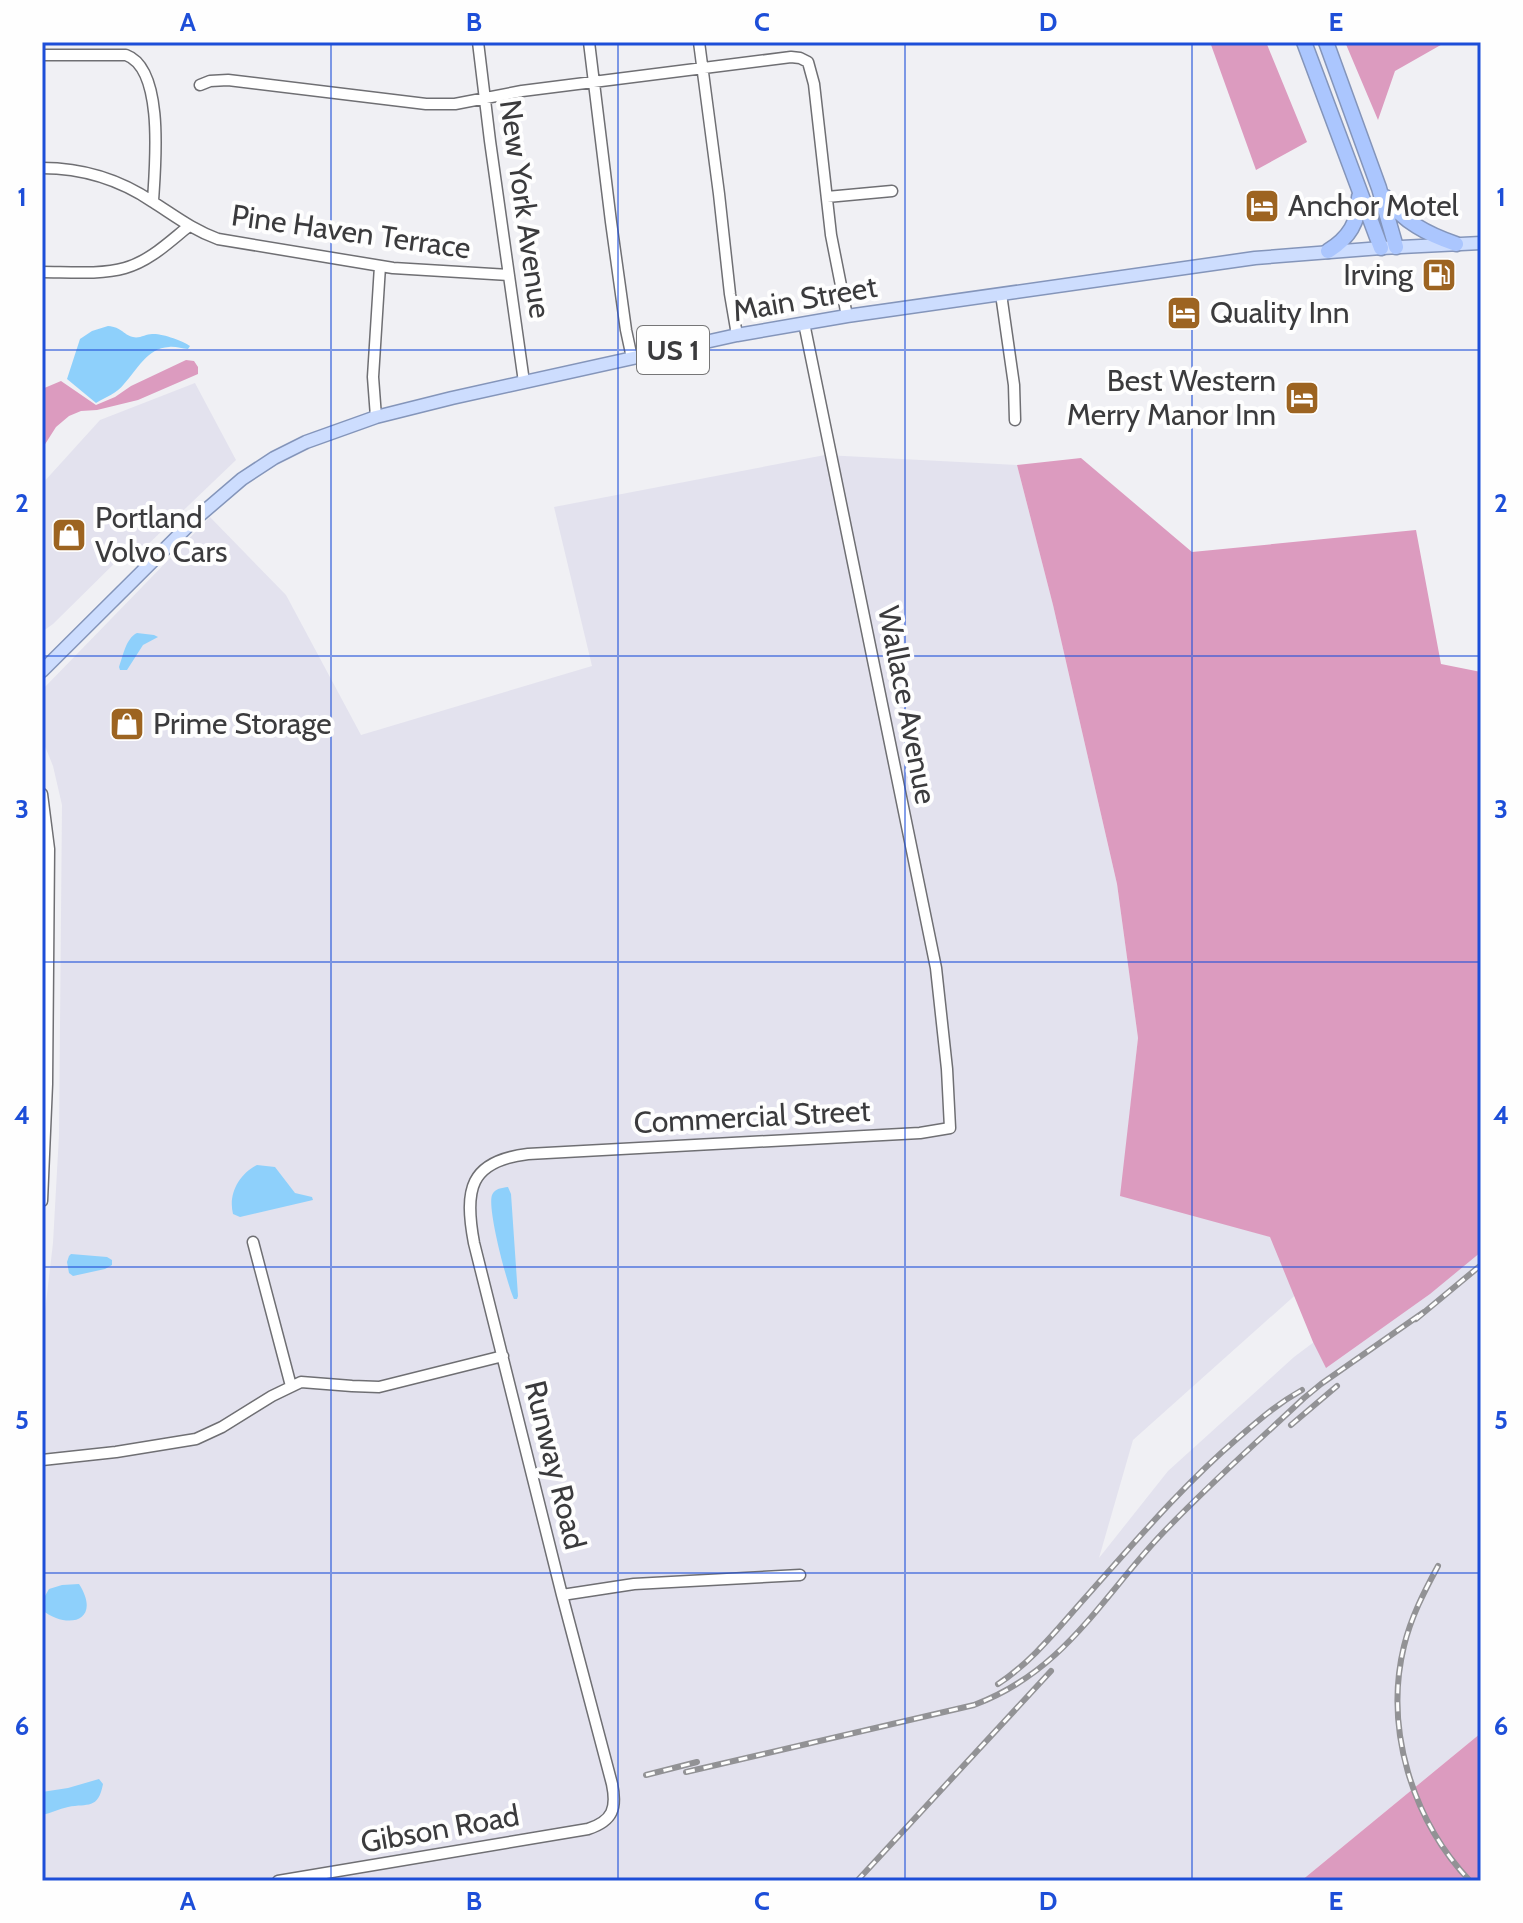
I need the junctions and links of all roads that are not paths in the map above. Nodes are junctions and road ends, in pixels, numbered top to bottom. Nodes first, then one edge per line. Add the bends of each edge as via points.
1 (478, 42) edge
2 (589, 42) edge
3 (699, 42) edge
4 (1304, 42) edge
5 (1326, 42) edge
6 (42, 55) edge
7 (702, 67) junction
8 (593, 82) junction
9 (200, 85) dead end
10 (485, 97) junction
11 (42, 168) edge
12 (1357, 185) junction
13 (1379, 188) junction
14 (892, 191) dead end
15 (827, 197) junction
16 (153, 201) junction
17 (189, 226) junction
18 (1481, 243) edge
19 (1456, 244) junction
20 (1388, 247) junction
21 (1328, 251) junction
22 (380, 266) junction
23 (42, 272) edge
24 (509, 275) junction
25 (1001, 294) junction
26 (847, 316) junction
27 (804, 323) junction
28 (737, 335) junction
29 (632, 358) junction
30 (524, 382) junction
31 (376, 417) junction
32 (1015, 420) dead end
33 (42, 671) edge
34 (42, 795) edge
35 (949, 1099) joint
36 (528, 1154) joint
37 (42, 1201) edge
38 (253, 1242) dead end
39 (503, 1356) junction
40 (291, 1386) junction
41 (42, 1460) edge
42 (800, 1575) dead end
43 (562, 1595) junction
44 (608, 1818) joint
45 (278, 1881) edge

1 - 10 street, New York Avenue
2 - 8 street
3 - 7 street
4 - 12 highway
5 - 13 highway
6 - 16 street via 114,54 140,64 155,119
7 - 8 street
7 - 15 street via 791,57 808,62
7 - 28 street
8 - 10 street
8 - 29 street
9 - 10 street via 228,80 426,104
10 - 24 street, New York Avenue
11 - 16 street, Pine Haven Terrace via 103,177
12 - 20 highway
12 - 21 highway via 1356,220
13 - 19 highway via 1411,223
13 - 20 highway
14 - 15 street
15 - 26 street
16 - 17 street, Pine Haven Terrace
17 - 22 street, Pine Haven Terrace via 239,244
17 - 23 street via 129,267
18 - 19 main road, Main Street / US 1
19 - 20 main road, Main Street / US 1
20 - 21 main road, Main Street / US 1
21 - 25 main road, Main Street / US 1
22 - 24 street, Pine Haven Terrace
22 - 31 street via 373,377
24 - 30 street, New York Avenue
25 - 26 main road, Main Street / US 1
25 - 32 street
26 - 27 main road, Main Street / US 1
27 - 28 main road, Main Street / US 1
27 - 35 street, Wallace Avenue via 936,968
28 - 29 main road, Main Street / US 1
29 - 30 main road, Main Street / US 1
30 - 31 main road, Main Street / US 1
31 - 33 main road, Main Street / US 1 via 306,442 242,479
34 - 37 street via 49,849
35 - 36 street, Commercial Street via 950,1128 920,1133
36 - 39 street, Runway Road via 488,1165 475,1180 469,1199 474,1243
38 - 40 street
39 - 40 street via 379,1387 308,1382
39 - 43 street, Runway Road
40 - 41 street via 196,1439
42 - 43 street via 634,1584
43 - 44 street, Runway Road via 612,1784 615,1803
44 - 45 street, Gibson Road via 588,1829

